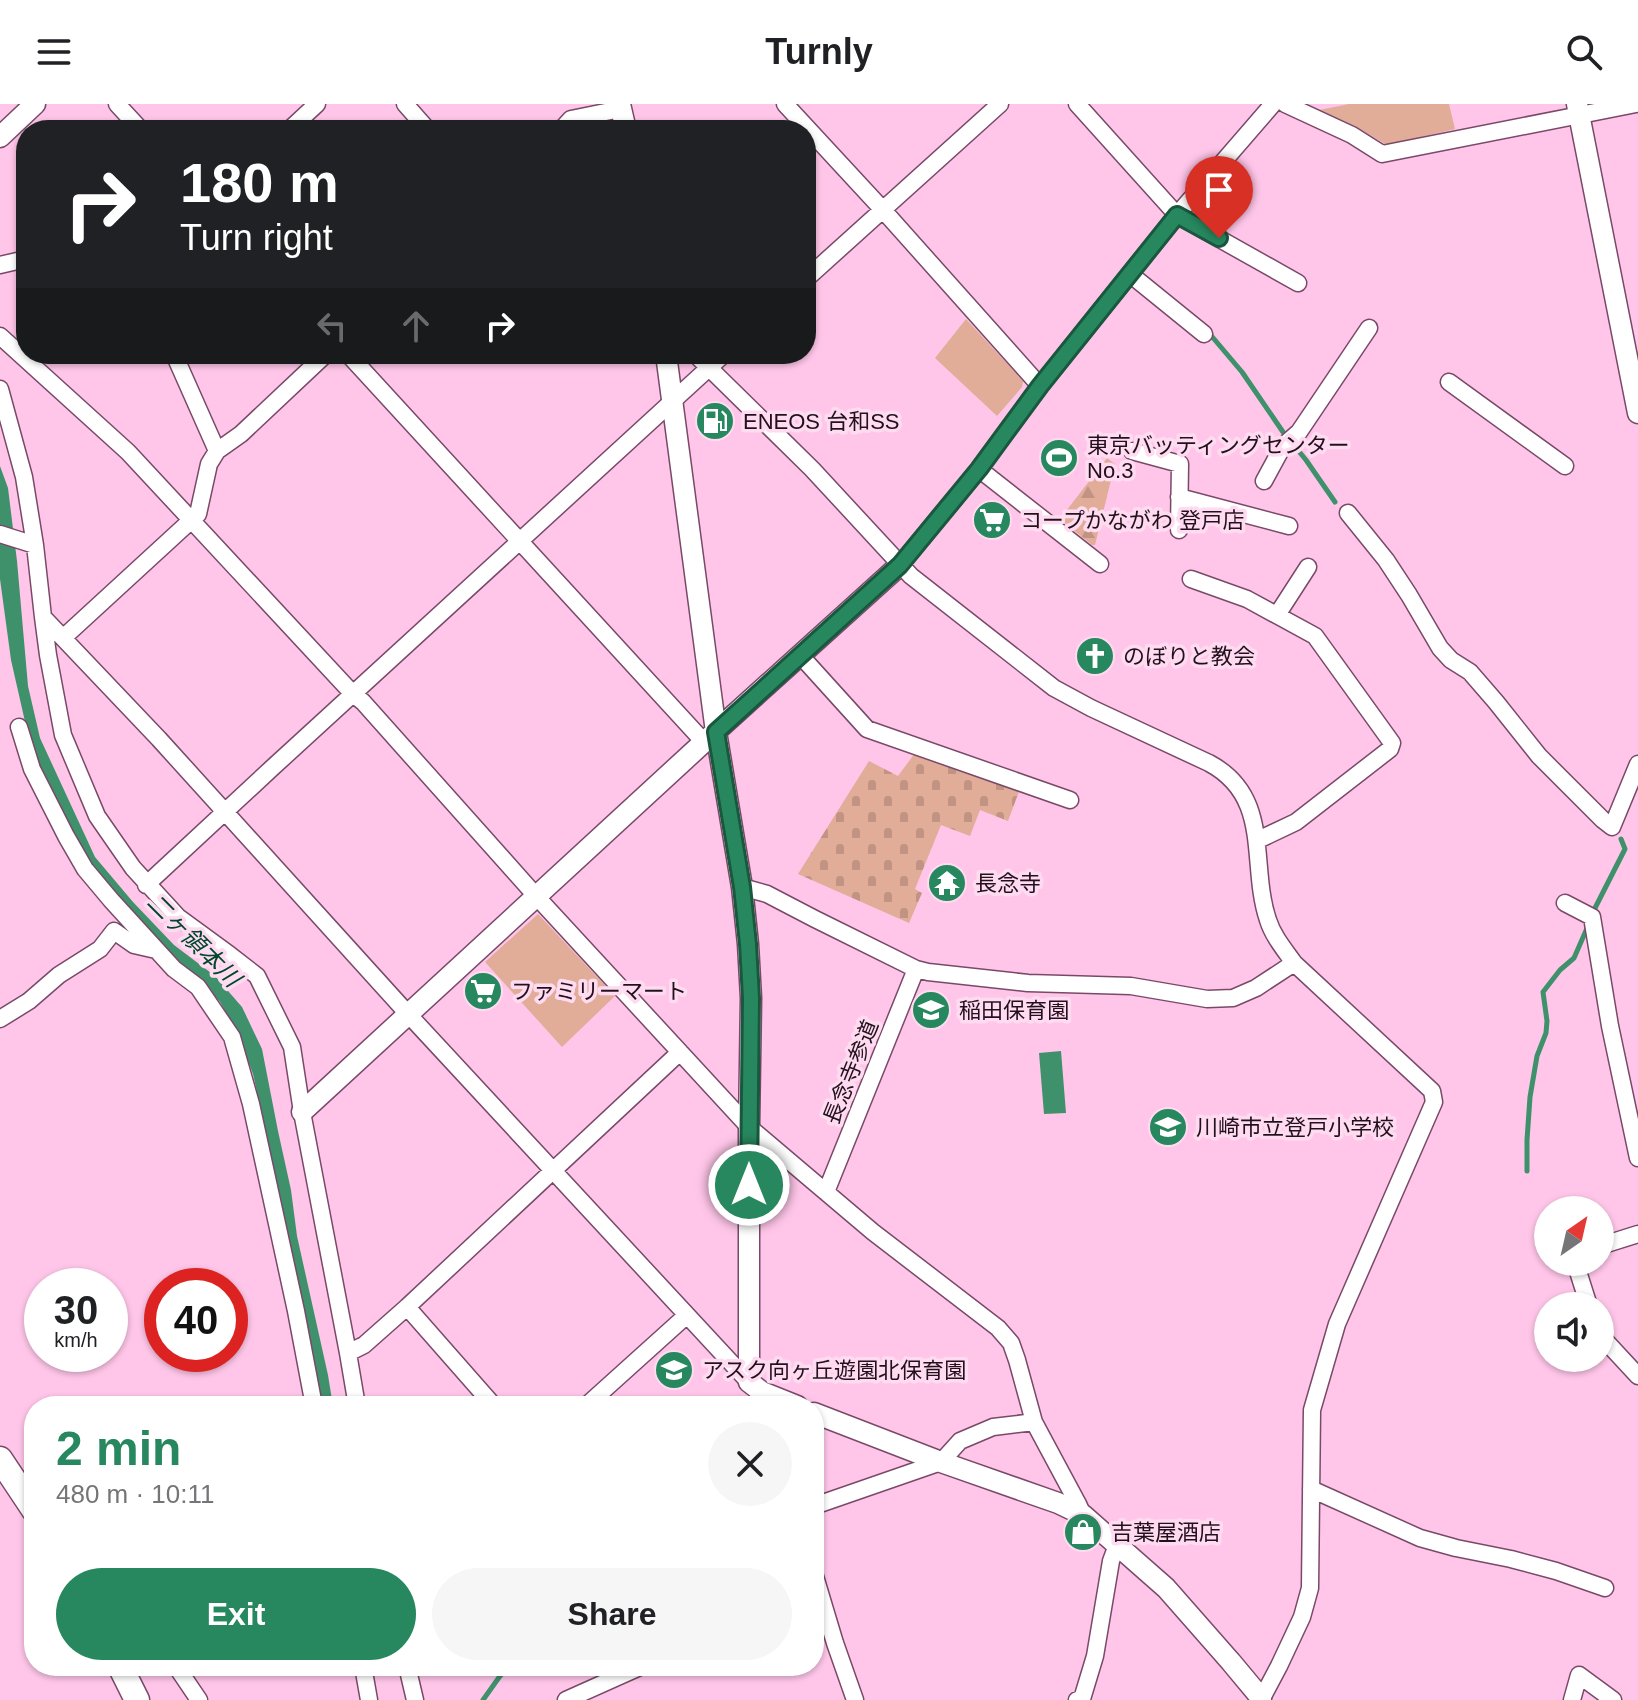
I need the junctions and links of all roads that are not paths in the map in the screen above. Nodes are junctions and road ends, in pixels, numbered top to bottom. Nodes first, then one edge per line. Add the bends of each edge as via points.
1 (35, 104) edge
2 (117, 104) edge
3 (317, 104) edge
4 (405, 104) edge
5 (785, 104) edge
6 (1000, 104) edge
7 (1077, 104) edge
8 (1273, 104) edge
9 (1285, 104) edge
10 (1636, 104) edge
11 (620, 107) edge
12 (1578, 110) edge
13 (18, 120) edge
14 (132, 120) edge
15 (300, 120) edge
16 (419, 120) edge
17 (570, 120) edge
18 (800, 120) edge
19 (16, 122) edge
20 (0, 137) edge
21 (816, 138) edge
22 (883, 210) junction
23 (1177, 215) junction
24 (816, 270) edge
25 (1130, 274) junction
26 (1298, 283) dead end
27 (1369, 328) dead end
28 (1204, 334) dead end
29 (0, 336) edge
30 (16, 350) edge
31 (31, 364) edge
32 (178, 364) edge
33 (315, 364) edge
34 (357, 364) edge
35 (667, 364) edge
36 (705, 364) edge
37 (713, 364) edge
38 (709, 368) junction
39 (1449, 382) dead end
40 (1040, 386) junction
41 (0, 389) edge
42 (671, 402) junction
43 (1638, 413) edge
44 (217, 451) junction
45 (1132, 451) dead end
46 (1565, 466) dead end
47 (979, 469) junction
48 (1264, 481) dead end
49 (1179, 497) junction
50 (1348, 513) dead end
51 (192, 520) junction
52 (1289, 526) dead end
53 (1179, 530) dead end
54 (0, 534) edge
55 (520, 542) junction
56 (29, 544) junction
57 (1100, 564) dead end
58 (900, 565) junction
59 (1308, 567) dead end
60 (1191, 579) dead end
61 (1277, 615) junction
62 (43, 617) junction
63 (64, 637) junction
64 (800, 655) junction
65 (353, 694) junction
66 (19, 727) dead end
67 (710, 737) junction
68 (1638, 764) edge
69 (1070, 800) dead end
70 (226, 812) junction
71 (1258, 840) junction
72 (146, 885) junction
73 (742, 887) junction
74 (536, 896) junction
75 (1565, 903) dead end
76 (157, 951) junction
77 (1294, 963) junction
78 (916, 969) junction
79 (408, 1014) junction
80 (0, 1019) edge
81 (680, 1052) junction
82 (302, 1112) junction
83 (749, 1127) junction
84 (1638, 1158) edge
85 (554, 1171) junction
86 (826, 1192) junction
87 (1638, 1234) edge
88 (1614, 1242) edge
89 (407, 1307) junction
90 (687, 1315) junction
91 (1614, 1350) edge
92 (348, 1353) junction
93 (1638, 1376) edge
94 (749, 1382) junction
95 (312, 1396) edge
96 (355, 1396) edge
97 (485, 1396) edge
98 (597, 1396) edge
99 (772, 1396) edge
100 (824, 1417) edge
101 (1034, 1422) junction
102 (0, 1459) edge
103 (941, 1462) junction
104 (1311, 1489) junction
105 (24, 1495) edge
106 (824, 1503) edge
107 (1083, 1515) junction
108 (1117, 1545) junction
109 (1605, 1588) dead end
110 (824, 1606) edge
111 (183, 1676) edge
112 (365, 1676) edge
113 (409, 1676) edge
114 (620, 1676) edge
115 (1261, 1699) edge
116 (199, 1700) edge
117 (369, 1700) edge
118 (415, 1700) edge
119 (568, 1700) edge
120 (855, 1700) edge
121 (1077, 1700) edge
122 (1572, 1700) edge
123 (1613, 1700) edge

1 - 13 street
2 - 14 street
3 - 15 street
4 - 16 street
5 - 18 street
6 - 22 street
7 - 23 street
8 - 23 street
9 - 12 street via 1382,154
10 - 12 street
11 - 17 street
12 - 43 street
19 - 20 street
21 - 22 street
22 - 24 street
22 - 40 street
23 - 25 street
23 - 26 street
25 - 28 street
25 - 40 street
27 - 48 street
29 - 30 street
31 - 51 street via 128,452
32 - 44 street
33 - 44 street
34 - 55 street
35 - 42 street
36 - 38 street
37 - 38 street
38 - 42 street
38 - 58 street
39 - 46 street
40 - 47 street
41 - 56 street via 24,477
42 - 55 street
42 - 67 street
44 - 51 street
45 - 49 street via 1180,464
47 - 57 street
47 - 58 street
49 - 52 street
49 - 53 street
50 - 68 street via 1386,560 1440,648 1470,672 1539,756 1612,827
51 - 63 street
51 - 65 street
54 - 56 street
55 - 65 street
55 - 67 street
56 - 62 street
58 - 64 street
58 - 71 street via 1054,688 1220,769 1243,795
59 - 61 street
60 - 61 street
61 - 71 street via 1315,636 1392,743 1296,822
62 - 63 street
62 - 72 street via 63,735 97,816
63 - 70 street
64 - 67 street
64 - 69 street via 867,729
65 - 70 street
65 - 74 street
66 - 76 street via 32,769 85,869
67 - 73 street
67 - 74 street
70 - 72 street
70 - 79 street
71 - 77 street via 1268,922
72 - 82 street via 178,917 257,976 292,1047
73 - 78 street via 767,894
73 - 83 street via 751,998
74 - 79 street
74 - 81 street
75 - 84 street via 1588,915
76 - 80 street via 134,945 114,931 100,949
76 - 95 street via 198,987 232,1037
77 - 78 street via 1233,998 1207,999 1131,986 1028,983
77 - 104 street via 1432,1091 1434,1102 1337,1324 1312,1410
78 - 86 street, 長念寺参道
79 - 82 street
79 - 85 street
81 - 83 street
81 - 85 street
82 - 92 street
83 - 86 street
83 - 94 street
85 - 89 street
85 - 90 street
86 - 101 street via 998,1328 1011,1343
87 - 88 street
89 - 92 street
89 - 97 street
90 - 94 street
90 - 98 street
91 - 93 street
92 - 96 street
94 - 99 street
100 - 103 street
101 - 103 street via 993,1427 960,1441
101 - 107 street
102 - 105 main road
103 - 106 street
103 - 107 street
104 - 109 street via 1420,1538
104 - 115 street via 1310,1588 1302,1617
107 - 108 street
108 - 115 street via 1173,1596
108 - 121 street via 1095,1656 1082,1699
110 - 120 street
111 - 116 street
112 - 117 street
113 - 118 street
114 - 119 street
122 - 123 street via 1579,1675

